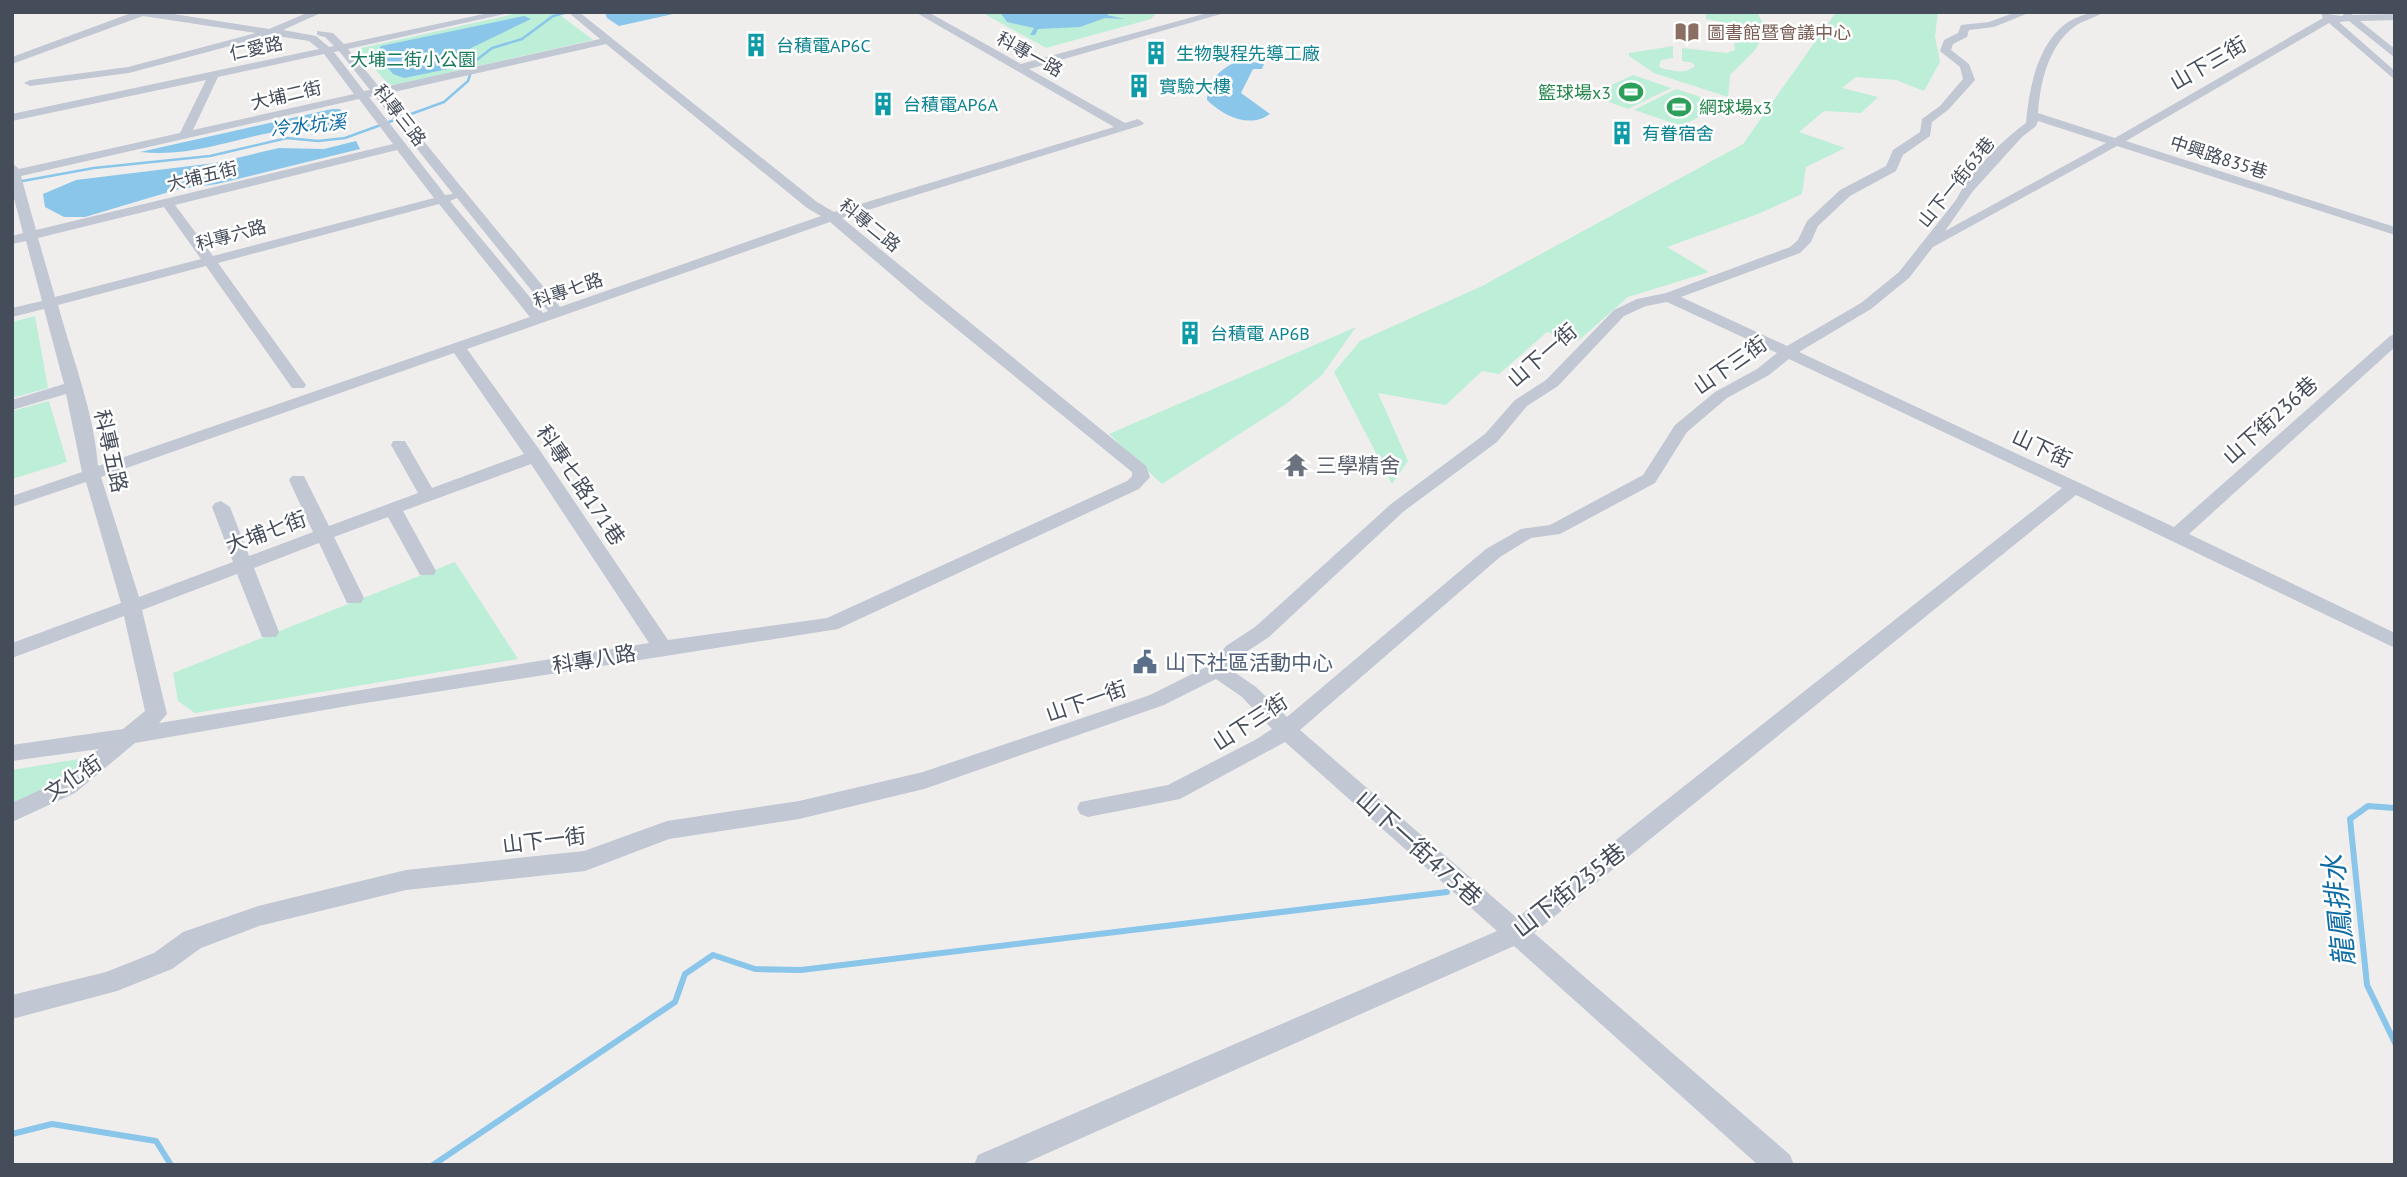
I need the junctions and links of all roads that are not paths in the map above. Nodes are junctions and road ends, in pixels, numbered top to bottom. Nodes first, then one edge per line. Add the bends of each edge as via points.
1 (142, 12) edge
2 (179, 12) edge
3 (318, 12) edge
4 (508, 12) edge
5 (920, 12) edge
6 (943, 12) edge
7 (1200, 12) edge
8 (1223, 12) edge
9 (2026, 12) edge
10 (2099, 12) edge
11 (575, 14) edge
12 (2328, 14) edge
13 (2347, 15) edge
14 (2395, 17) edge
15 (284, 27) junction
16 (270, 32) junction
17 (608, 40) junction
18 (341, 47) junction
19 (327, 51) junction
20 (2395, 55) edge
21 (1027, 58) junction
22 (12, 61) edge
23 (2395, 63) edge
24 (1038, 64) junction
25 (1015, 66) junction
26 (2395, 71) edge
27 (1054, 73) dead end
28 (214, 75) junction
29 (2395, 76) edge
30 (30, 83) dead end
31 (1075, 85) dead end
32 (376, 93) junction
33 (360, 96) junction
34 (2032, 115) junction
35 (12, 118) edge
36 (1125, 122) junction
37 (184, 136) junction
38 (2116, 142) junction
39 (401, 146) junction
40 (15, 179) edge
41 (460, 195) junction
42 (442, 200) junction
43 (167, 203) junction
44 (828, 215) junction
45 (2395, 231) edge
46 (31, 236) junction
47 (12, 240) edge
48 (1927, 247) junction
49 (211, 261) junction
50 (1669, 297) junction
51 (49, 303) junction
52 (555, 310) junction
53 (12, 313) edge
54 (537, 316) junction
55 (2395, 339) edge
56 (458, 349) junction
57 (1788, 352) junction
58 (299, 385) dead end
59 (72, 387) junction
60 (12, 405) edge
61 (399, 445) dead end
62 (535, 456) junction
63 (90, 470) junction
64 (1140, 470) joint
65 (298, 480) dead end
66 (2074, 488) junction
67 (12, 490) edge
68 (428, 496) junction
69 (12, 502) edge
70 (221, 506) dead end
71 (393, 509) junction
72 (325, 534) junction
73 (2176, 535) junction
74 (244, 564) junction
75 (426, 571) dead end
76 (354, 598) dead end
77 (132, 607) junction
78 (269, 632) dead end
79 (2395, 641) edge
80 (663, 648) junction
81 (12, 650) edge
82 (1217, 670) junction
83 (1286, 730) junction
84 (131, 736) junction
85 (12, 753) edge
86 (1088, 808) dead end
87 (12, 813) edge
88 (1516, 934) junction
89 (12, 1007) edge
90 (988, 1165) edge
91 (1780, 1165) edge

1 - 16 street, 科專三路
1 - 22 street
2 - 15 street, 科專三路
3 - 15 street
4 - 18 street, 仁愛路
5 - 25 street, 科專一路
6 - 21 street, 科專一路
7 - 21 street
8 - 24 street
9 - 50 street, 山下一街 via 1990,25 1965,27 1963,35 1948,42 1945,51 1965,66 1969,80 1926,121 1926,132 1897,153 1892,168 1845,193 1812,224 1795,250
10 - 34 street, 山下一街63巷 via 2087,15 2049,46 2038,74
11 - 17 street, 科專二路
12 - 13 street, 山下三街
12 - 23 street
12 - 26 street
12 - 29 street
12 - 38 street, 山下三街
13 - 14 street, 山下三街
13 - 20 street
15 - 16 street
15 - 18 street, 科專三路 via 329,35
16 - 19 street, 科專三路 via 312,38
16 - 30 street via 130,70
17 - 32 street, 大埔二街
17 - 44 street, 科專二路
18 - 19 street, 仁愛路
18 - 32 street, 科專三路
19 - 28 street, 仁愛路
19 - 33 street, 科專三路
21 - 24 street, 科專一路
21 - 25 street
24 - 25 street
24 - 27 street, 科專一路
25 - 36 street, 科專一路
28 - 35 street, 仁愛路
28 - 37 street
31 - 36 street, 科專一路
32 - 33 street, 大埔二街
32 - 41 street, 科專三路
33 - 37 street, 大埔二街
33 - 39 street, 科專三路
34 - 38 street, 中興路835巷
34 - 48 street, 山下一街63巷 via 2032,124 1967,190
36 - 44 street, 科專七路
37 - 40 street, 大埔二街
38 - 45 street, 中興路835巷
38 - 48 street, 山下三街
39 - 42 street, 科專三路
39 - 43 street, 大埔五街
40 - 46 street, 科專五路
41 - 42 street, 科專六路
41 - 52 street, 科專三路
42 - 49 street, 科專六路
42 - 54 street, 科專三路
43 - 46 street, 大埔五街
43 - 49 street
44 - 52 street, 科專七路
44 - 64 street, 科專二路
46 - 47 street, 大埔五街
46 - 51 street, 科專五路
48 - 57 street, 山下三街 via 1904,275 1866,306
49 - 51 street, 科專六路
49 - 58 street
50 - 57 street, 山下街
50 - 82 street, 山下一街 via 1619,313 1560,375 1521,403 1491,438 1398,508
51 - 53 street, 科專六路
51 - 59 street, 科專五路
52 - 54 street, 科專七路
54 - 56 street, 科專七路
54 - 63 street, 科專七路
55 - 73 street, 山下街236巷
56 - 62 street, 科專七路171巷
56 - 63 street, 科專七路
57 - 66 street, 山下街
57 - 83 street, 山下三街 via 1721,395 1681,429 1649,479 1554,530 1527,533 1493,553
59 - 60 street
59 - 63 street, 科專五路
61 - 68 street
62 - 68 street, 大埔七街
62 - 80 street, 科專七路171巷
63 - 67 street, 科專七路
63 - 69 street, 科專七路
63 - 77 street, 科專五路
64 - 80 street, 科專八路 via 1141,477 1133,485 831,624
65 - 72 street
66 - 73 street, 山下街
66 - 88 street, 山下街235巷
68 - 71 street, 大埔七街
70 - 74 street
71 - 72 street, 大埔七街
71 - 75 street
72 - 74 street, 大埔七街
72 - 76 street
73 - 79 street, 山下街
74 - 77 street, 大埔七街
74 - 78 street
77 - 81 street, 大埔七街
77 - 84 street, 科專五路 via 156,713
80 - 84 street, 科專八路
82 - 83 street, 山下一街475巷 via 1250,692
82 - 89 street, 山下一街 via 1157,701 924,780 799,810 667,830 585,861 406,880 258,916 192,940 163,961 108,983
83 - 86 street, 山下三街 via 1172,793
83 - 88 street, 山下一街475巷
84 - 85 street, 科專八路
84 - 87 street, 文化街 via 67,787
88 - 90 street, 山下街235巷
88 - 91 street, 山下一街475巷

